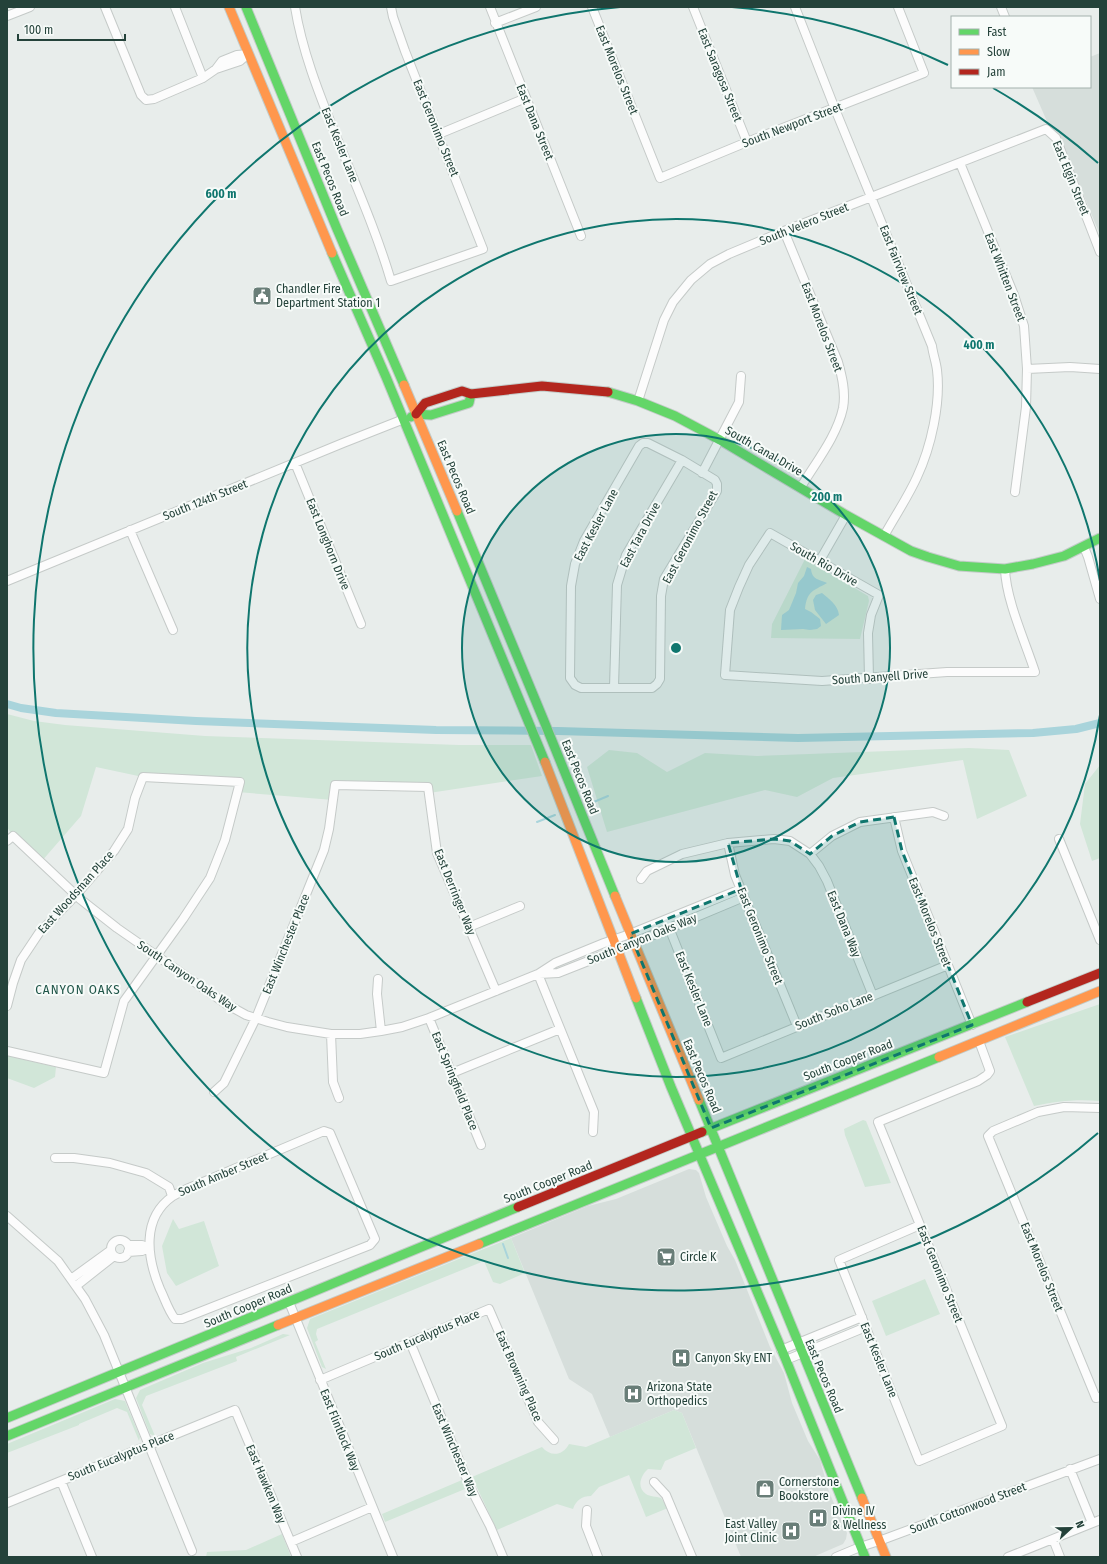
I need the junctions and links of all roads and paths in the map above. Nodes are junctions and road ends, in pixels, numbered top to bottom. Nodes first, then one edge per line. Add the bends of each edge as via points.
1 (30, 7) edge
2 (105, 7) edge
3 (174, 7) edge
4 (229, 7) edge
5 (246, 7) edge
6 (295, 7) edge
7 (391, 7) edge
8 (490, 7) edge
9 (536, 7) edge
10 (592, 7) edge
11 (693, 7) edge
12 (795, 7) edge
13 (898, 7) edge
14 (7, 16) edge
15 (495, 23) junction
16 (263, 48) junction
17 (248, 54) junction
18 (203, 78) junction
19 (526, 98) junction
20 (835, 109) junction
21 (1046, 129) joint
22 (439, 134) junction
23 (747, 142) junction
24 (960, 163) junction
25 (660, 178) joint
26 (320, 186) junction
27 (306, 192) junction
28 (871, 197) junction
29 (784, 231) junction
30 (581, 236) dead end
31 (483, 249) joint
32 (1100, 252) edge
33 (1027, 369) junction
34 (1100, 369) edge
35 (741, 376) dead end
36 (471, 394) junction
37 (638, 401) junction
38 (416, 414) junction
39 (404, 420) junction
40 (720, 440) junction
41 (682, 460) junction
42 (295, 463) junction
43 (702, 473) junction
44 (801, 487) junction
45 (1016, 492) dead end
46 (846, 515) junction
47 (130, 530) junction
48 (884, 536) junction
49 (1100, 538) edge
50 (1084, 547) junction
51 (819, 562) junction
52 (1005, 569) junction
53 (7, 581) edge
54 (1099, 595) edge
55 (361, 624) dead end
56 (173, 630) dead end
57 (725, 675) joint
58 (869, 679) junction
59 (614, 687) junction
60 (335, 785) joint
61 (944, 816) dead end
62 (894, 817) junction
63 (1059, 839) dead end
64 (7, 841) edge
65 (728, 843) junction
66 (810, 854) junction
67 (641, 879) dead end
68 (741, 888) junction
69 (76, 895) junction
70 (744, 897) junction
71 (520, 906) dead end
72 (666, 920) junction
73 (469, 927) junction
74 (669, 928) junction
75 (630, 934) junction
76 (613, 940) junction
77 (1100, 940) edge
78 (634, 944) junction
79 (617, 949) junction
80 (157, 956) junction
81 (948, 965) junction
82 (1100, 973) edge
83 (538, 974) junction
84 (378, 979) dead end
85 (496, 991) junction
86 (1100, 991) edge
87 (873, 996) junction
88 (7, 1006) edge
89 (256, 1018) junction
90 (430, 1018) junction
91 (972, 1025) junction
92 (797, 1026) junction
93 (560, 1028) junction
94 (380, 1031) junction
95 (331, 1034) junction
96 (979, 1041) junction
97 (7, 1051) edge
98 (721, 1058) joint
99 (452, 1073) junction
100 (214, 1092) dead end
101 (339, 1098) dead end
102 (1100, 1108) edge
103 (711, 1128) junction
104 (593, 1132) dead end
105 (691, 1136) junction
106 (481, 1145) dead end
107 (718, 1146) junction
108 (699, 1154) junction
109 (55, 1158) dead end
110 (172, 1196) junction
111 (7, 1216) edge
112 (920, 1225) junction
113 (149, 1248) junction
114 (128, 1249) junction
115 (112, 1253) junction
116 (71, 1279) junction
117 (76, 1286) junction
118 (289, 1302) junction
119 (490, 1309) joint
120 (862, 1317) junction
121 (295, 1318) junction
122 (839, 1326) junction
123 (866, 1327) junction
124 (828, 1330) junction
125 (844, 1336) junction
126 (833, 1341) junction
127 (410, 1342) junction
128 (798, 1343) junction
129 (781, 1350) junction
130 (802, 1353) junction
131 (786, 1360) junction
132 (119, 1372) junction
133 (320, 1380) junction
134 (125, 1387) junction
135 (1098, 1398) edge
136 (235, 1410) joint
137 (7, 1418) edge
138 (7, 1436) edge
139 (554, 1440) dead end
140 (149, 1445) junction
141 (1100, 1459) edge
142 (919, 1461) joint
143 (1070, 1470) junction
144 (61, 1481) junction
145 (654, 1482) dead end
146 (7, 1503) edge
147 (372, 1507) junction
148 (587, 1510) dead end
149 (1100, 1520) edge
150 (1092, 1523) junction
151 (1053, 1539) junction
152 (879, 1541) junction
153 (291, 1542) junction
154 (860, 1547) junction
155 (192, 1551) dead end
156 (92, 1557) edge
157 (297, 1557) edge
158 (394, 1557) edge
159 (503, 1557) edge
160 (598, 1557) edge
161 (692, 1557) edge
162 (836, 1557) edge
163 (865, 1557) edge
164 (886, 1557) edge
165 (1008, 1557) edge
166 (1060, 1557) edge

1 - 14 street
2 - 18 street via 141,95 146,100
3 - 18 street
4 - 17 main road
5 - 16 main road, East Pecos Road
6 - 31 street, East Kesler Lane via 306,56 320,96 380,244 391,281
7 - 22 street, East Geronimo Street via 405,50
8 - 15 street, East Dana Street
9 - 15 street
10 - 25 street, East Morelos Street
11 - 23 street, East Saragosa Street
12 - 20 street, East Fairview Street
13 - 20 street, South Newport Street via 924,73
15 - 19 street, East Dana Street
16 - 17 main road
16 - 26 main road, East Pecos Road
17 - 18 street via 222,61
17 - 27 main road
19 - 22 street
19 - 30 street, East Dana Street
20 - 23 street, South Newport Street
20 - 28 street, East Fairview Street
21 - 24 street, South Velero Street
21 - 32 street, East Elgin Street via 1056,138
22 - 31 street, East Geronimo Street
23 - 25 street, South Newport Street
24 - 28 street, South Velero Street
24 - 33 street, East Whitten Street via 1014,295 1024,326
26 - 27 main road
26 - 38 main road, East Pecos Road
27 - 39 main road
28 - 29 street, South Velero Street
28 - 48 street, East Fairview Street via 932,346 937,370 934,421 927,451 917,478
29 - 37 street, South Velero Street via 729,254 710,264 690,280 673,302 664,320
29 - 44 street, East Morelos Street via 838,362 843,382 843,406 837,426
33 - 34 street
33 - 45 street, East Whitten Street via 1026,407
35 - 40 street via 739,402
36 - 37 main road, South Canal Drive via 518,388 558,387 607,392
36 - 38 main road, South Canal Drive via 462,391 443,396 425,403
36 - 38 main road via 469,403 431,415
37 - 40 main road, South Canal Drive via 675,416
38 - 39 main road
38 - 75 main road, East Pecos Road
39 - 42 street, South 124th Street
39 - 76 main road via 529,720
40 - 43 street
40 - 44 main road, South Canal Drive
41 - 43 street
41 - 59 street, East Tara Drive via 626,555 620,572 617,585
41 - 59 street, East Kesler Lane via 648,443 642,443 588,534 575,564 571,586 570,678 581,688
42 - 47 street, South 124th Street
42 - 55 street, East Longhorn Drive
43 - 59 street, East Geronimo Street via 715,480 717,491 664,580 661,596 660,679 652,688
44 - 46 main road, South Canal Drive
46 - 48 main road, South Canal Drive
46 - 51 street
47 - 53 street, South 124th Street
47 - 56 street
48 - 52 main road, South Canal Drive via 911,551 944,562 977,568
49 - 50 main road, South Canal Drive
50 - 52 main road, South Canal Drive via 1054,560
50 - 54 street
51 - 57 street, South Rio Drive via 770,533 749,565 730,610
51 - 58 street, South Rio Drive via 879,595 871,615 868,633
52 - 58 street, South Danyell Drive via 1009,594 1035,672 948,672
57 - 58 street, South Danyell Drive via 822,681
60 - 73 street, East Derringer Way via 428,787 437,853
60 - 89 street, East Winchester Place via 324,850
61 - 62 street via 933,812
62 - 66 street via 860,822 832,836
62 - 81 street, East Morelos Street via 902,851
63 - 77 street
64 - 69 street, South Canyon Oaks Way via 13,836
65 - 66 street via 774,839 790,841
65 - 67 street via 682,854 647,871
65 - 68 street, East Geronimo Street via 735,875
66 - 87 street, East Dana Way via 827,881
68 - 70 street, East Geronimo Street
68 - 72 street, South Canyon Oaks Way
69 - 80 street, South Canyon Oaks Way
69 - 80 street, East Woodsman Place via 114,851 128,829 143,777 240,782 225,840 210,878
69 - 88 street, East Woodsman Place via 39,933 21,960
70 - 74 street, South Canyon Oaks Way
70 - 92 street, East Geronimo Street
71 - 73 street
72 - 74 street, East Kesler Lane
72 - 75 street, South Canyon Oaks Way
73 - 85 street, East Derringer Way
74 - 78 street, South Canyon Oaks Way
74 - 98 street, East Kesler Lane
75 - 76 street, South Canyon Oaks Way
75 - 78 main road, East Pecos Road
76 - 79 main road
76 - 83 street, South Canyon Oaks Way via 555,963
78 - 79 street, South Canyon Oaks Way
78 - 103 main road, East Pecos Road
79 - 83 street, South Canyon Oaks Way via 558,973
79 - 105 main road
80 - 89 street, South Canyon Oaks Way via 226,1004
80 - 97 street via 124,1001 104,1073
81 - 87 street, South Soho Lane
81 - 91 street, East Morelos Street
82 - 91 main road, South Cooper Road
83 - 85 street, South Canyon Oaks Way
83 - 93 street
84 - 94 street
85 - 90 street, South Canyon Oaks Way
86 - 96 main road
87 - 92 street, South Soho Lane
89 - 95 street, South Canyon Oaks Way via 287,1027
89 - 100 street, East Winchester Place via 224,1083
90 - 94 street, South Canyon Oaks Way
90 - 99 street, East Springfield Place
91 - 103 main road, South Cooper Road
92 - 98 street, South Soho Lane
93 - 99 street
93 - 104 street via 594,1112
94 - 95 street, South Canyon Oaks Way
95 - 101 street via 333,1082
96 - 107 main road
96 - 112 street, East Geronimo Street via 990,1071 987,1075 878,1122
99 - 106 street, East Springfield Place
102 - 135 street, East Morelos Street via 1064,1107 1038,1112 993,1131 988,1136
103 - 105 main road, South Cooper Road
103 - 107 main road, East Pecos Road
105 - 108 main road
105 - 118 main road, South Cooper Road
107 - 108 main road
107 - 128 main road, East Pecos Road
108 - 121 main road
108 - 129 main road
109 - 110 street via 110,1163 146,1173 169,1188
110 - 113 street, South Amber Street via 156,1214 150,1233
110 - 113 street, South Amber Street via 324,1131 330,1133 375,1239 370,1245 182,1319 175,1319 171,1314 157,1282
111 - 116 street via 58,1261
112 - 120 street, East Kesler Lane via 839,1260
112 - 142 street, East Geronimo Street via 1002,1426
113 - 114 street via 142,1251
114 - 115 street via 126,1255 120,1258
114 - 115 street via 122,1241 116,1242 111,1247
115 - 116 street
115 - 117 street
116 - 117 street
117 - 132 street via 104,1335
118 - 121 street, East Flintlock Way
118 - 132 main road, South Cooper Road
119 - 127 street, South Eucalyptus Place
119 - 139 street, East Browning Place via 538,1422
120 - 122 street
120 - 123 street, East Kesler Lane
121 - 133 street, East Flintlock Way
121 - 134 main road
122 - 124 street
122 - 125 street
123 - 125 street
123 - 142 street, East Kesler Lane
124 - 126 street
124 - 128 street
125 - 126 street
126 - 130 street
127 - 133 street, South Eucalyptus Place
127 - 159 street, East Winchester Way via 471,1489
128 - 129 street
128 - 130 main road, East Pecos Road
129 - 131 main road
130 - 131 street
130 - 152 main road, East Pecos Road
131 - 154 main road
132 - 134 street
132 - 137 main road, South Cooper Road
133 - 147 street, East Flintlock Way
134 - 138 main road
134 - 140 street
136 - 140 street, South Eucalyptus Place
136 - 153 street, East Hawken Way
140 - 144 street, South Eucalyptus Place
140 - 155 street
141 - 143 street, South Cottonwood Street
143 - 150 street
143 - 152 street, South Cottonwood Street
144 - 146 street, South Eucalyptus Place
144 - 156 street
145 - 161 street via 666,1494
147 - 153 street
147 - 158 street, East Flintlock Way
148 - 160 street via 586,1526
149 - 150 street
150 - 151 street
151 - 165 street
151 - 166 street
152 - 154 street, South Cottonwood Street
152 - 164 main road, East Pecos Road
153 - 157 street, East Hawken Way
154 - 162 street, South Cottonwood Street
154 - 163 main road

